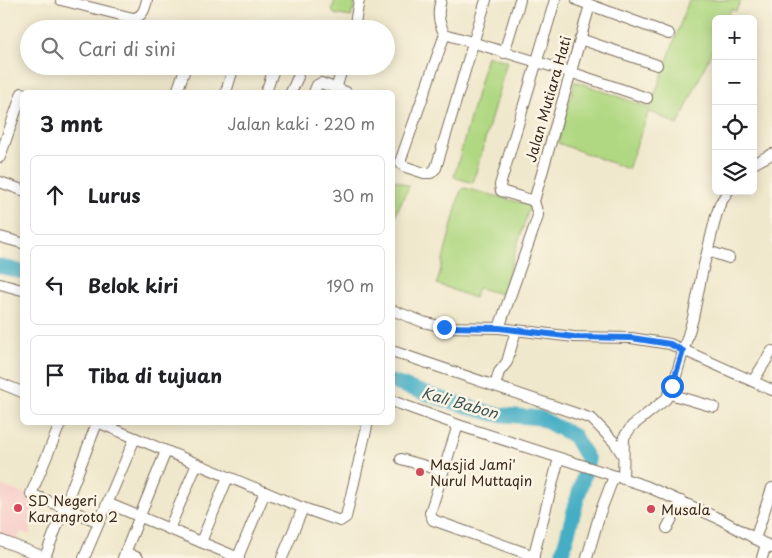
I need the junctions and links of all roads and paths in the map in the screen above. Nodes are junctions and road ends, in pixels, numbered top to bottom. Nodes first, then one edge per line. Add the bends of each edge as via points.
1 (61, 0) edge
2 (147, 0) edge
3 (359, 0) edge
4 (486, 0) edge
5 (520, 0) edge
6 (555, 0) edge
7 (577, 0) edge
8 (81, 3) edge
9 (437, 3) edge
10 (595, 4) edge
11 (356, 20) edge
12 (445, 34) junction
13 (669, 34) dead end
14 (580, 39) junction
15 (473, 43) junction
16 (504, 52) junction
17 (537, 62) junction
18 (657, 65) dead end
19 (570, 72) junction
20 (183, 75) edge
21 (231, 75) edge
22 (272, 75) edge
23 (343, 75) edge
24 (298, 77) dead end
25 (177, 90) edge
26 (227, 90) edge
27 (267, 90) edge
28 (292, 90) edge
29 (315, 90) edge
30 (338, 90) edge
31 (341, 90) edge
32 (647, 98) dead end
33 (20, 100) edge
34 (772, 154) edge
35 (0, 157) edge
36 (757, 162) edge
37 (0, 182) edge
38 (20, 189) edge
39 (726, 195) edge
40 (534, 202) junction
41 (0, 237) edge
42 (20, 242) edge
43 (708, 250) junction
44 (729, 258) dead end
45 (0, 284) edge
46 (20, 289) edge
47 (395, 311) edge
48 (499, 328) junction
49 (516, 330) junction
50 (683, 351) junction
51 (772, 351) edge
52 (395, 352) edge
53 (753, 381) junction
54 (0, 382) edge
55 (495, 386) junction
56 (772, 390) edge
57 (20, 391) edge
58 (670, 394) junction
59 (395, 402) edge
60 (714, 407) dead end
61 (60, 425) edge
62 (96, 425) edge
63 (104, 425) edge
64 (367, 425) edge
65 (458, 425) junction
66 (135, 438) junction
67 (166, 451) junction
68 (622, 454) junction
69 (401, 459) dead end
70 (564, 460) junction
71 (196, 464) junction
72 (443, 471) junction
73 (616, 476) junction
74 (228, 477) junction
75 (772, 488) edge
76 (265, 492) junction
77 (681, 501) junction
78 (107, 503) junction
79 (64, 508) junction
80 (303, 508) junction
81 (139, 516) junction
82 (99, 522) junction
83 (667, 528) dead end
84 (169, 529) junction
85 (756, 539) junction
86 (0, 540) edge
87 (201, 542) junction
88 (769, 546) edge
89 (124, 555) edge
90 (534, 557) edge
91 (46, 558) edge
92 (84, 558) edge
93 (138, 558) edge
94 (239, 558) edge
95 (282, 558) edge
96 (587, 558) edge
97 (762, 558) edge

1 - 8 street
2 - 8 street via 140,16 133,18
3 - 11 street
4 - 15 street
5 - 16 street
6 - 17 street
7 - 10 street
9 - 12 street via 440,26
10 - 13 street
10 - 14 street, Jalan Mutiara Hati
12 - 15 street
12 - 15 street via 401,159 403,166 424,173 431,173 436,168
14 - 18 street
14 - 19 street, Jalan Mutiara Hati
15 - 16 street
16 - 17 street
17 - 19 street
17 - 40 street via 499,189
19 - 32 street
19 - 40 street, Jalan Mutiara Hati
20 - 25 street
21 - 26 street
22 - 27 street
23 - 31 street
24 - 28 street
29 - 30 street via 321,83
33 - 35 street
34 - 36 street
37 - 38 street
39 - 43 street via 716,216
40 - 48 street, Jalan Mutiara Hati via 537,219
41 - 42 street
43 - 44 street
43 - 50 street
45 - 46 street
47 - 48 street via 444,327
48 - 49 street
49 - 50 street via 574,337 651,340
49 - 55 street via 507,362 500,369
50 - 53 street
50 - 58 street
51 - 53 street
52 - 55 street
53 - 56 street
54 - 57 street
55 - 68 street via 592,419
58 - 60 street
58 - 68 street via 626,432
59 - 65 street
61 - 79 street via 31,494
62 - 79 street
63 - 66 street
64 - 80 street via 344,519 340,521
65 - 70 street
65 - 72 street
66 - 67 street
66 - 78 street
67 - 71 street
67 - 81 street
68 - 73 street
69 - 72 street
70 - 73 street
70 - 90 street
71 - 74 street
71 - 84 street
72 - 90 street via 430,513 433,520
73 - 77 street
73 - 96 street via 600,513
74 - 76 street
74 - 87 street
75 - 85 street
76 - 80 street
76 - 94 street
77 - 83 street
77 - 85 street
78 - 81 street
78 - 82 street
79 - 82 street
79 - 91 street
80 - 95 street
81 - 84 street
81 - 89 street
82 - 92 street
84 - 87 street
85 - 88 street
86 - 91 street
87 - 94 street
88 - 97 street
89 - 93 street

